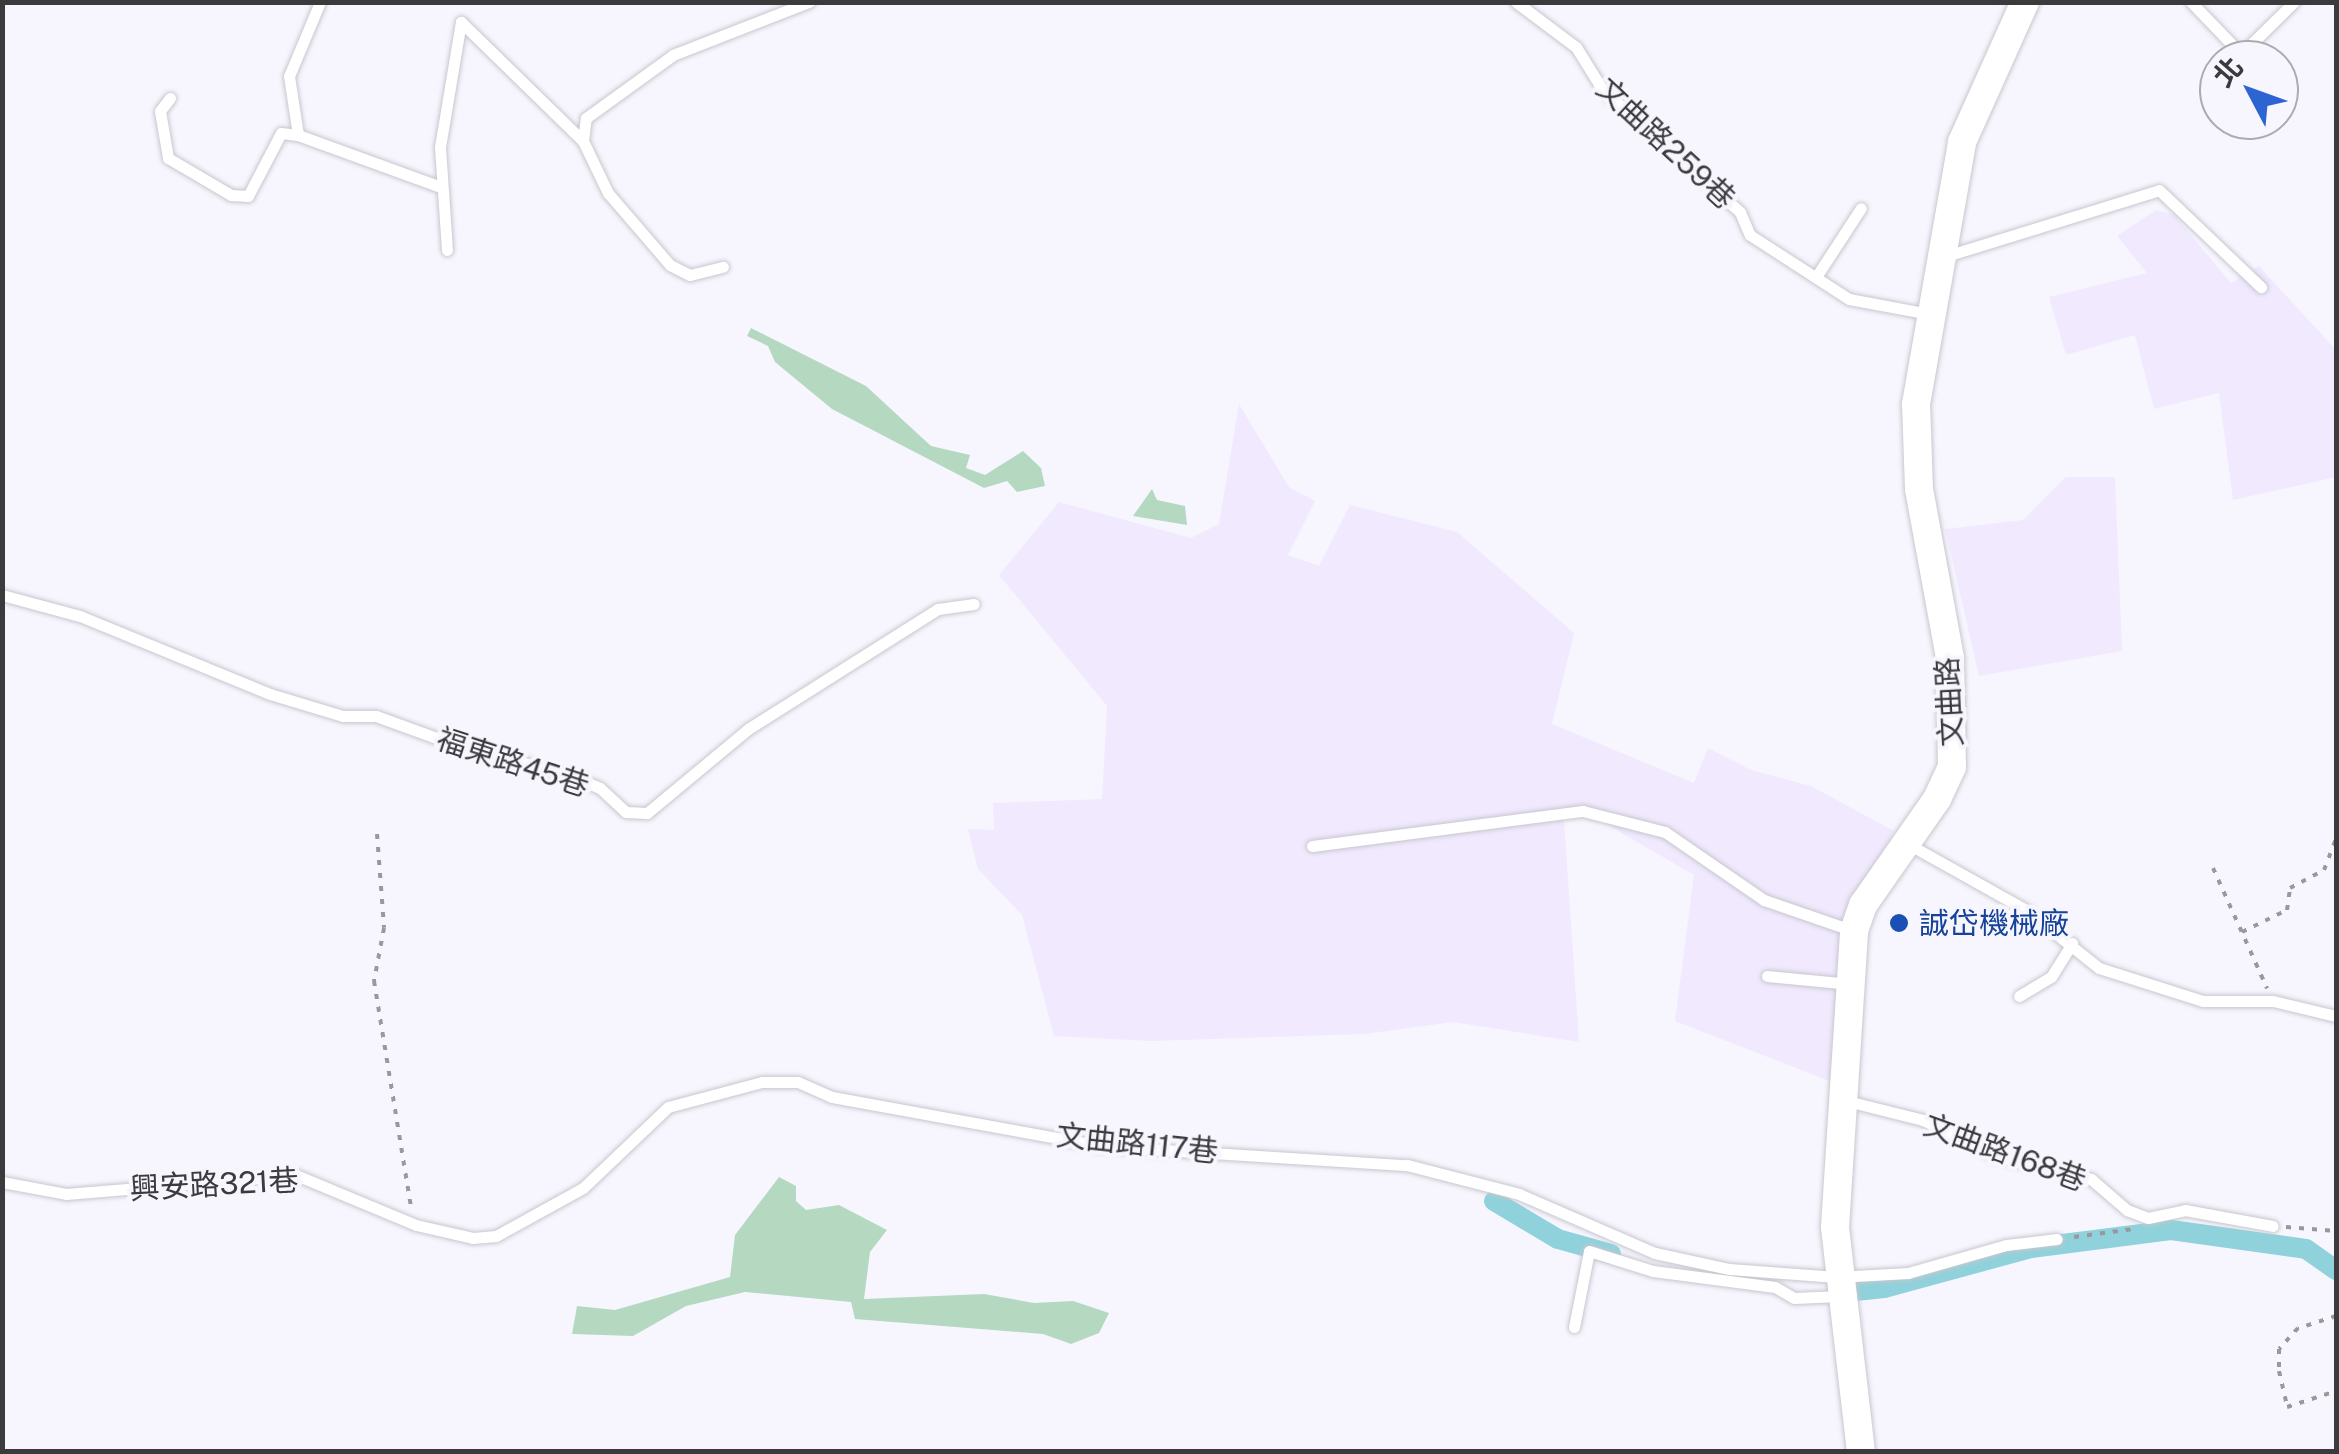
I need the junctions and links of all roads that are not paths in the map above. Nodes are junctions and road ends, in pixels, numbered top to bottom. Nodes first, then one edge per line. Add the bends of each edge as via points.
1 (320, 2) edge
2 (809, 2) edge
3 (1516, 2) edge
4 (2191, 2) edge
5 (2294, 2) edge
6 (2017, 10) edge
7 (170, 98) dead end
8 (298, 135) junction
9 (582, 141) junction
10 (438, 186) junction
11 (1861, 208) dead end
12 (447, 250) dead end
13 (1939, 258) junction
14 (723, 268) dead end
15 (1816, 277) junction
16 (2261, 287) dead end
17 (1929, 314) junction
18 (2, 595) edge
19 (974, 604) dead end
20 (1904, 842) junction
21 (1312, 846) dead end
22 (1854, 931) junction
23 (2072, 942) junction
24 (1766, 976) dead end
25 (1851, 984) junction
26 (2020, 996) dead end
27 (2336, 1016) edge
28 (1847, 1101) junction
29 (2, 1182) edge
30 (416, 1225) joint
31 (2273, 1226) road end
32 (2058, 1238) road end
33 (1838, 1286) junction
34 (1574, 1327) dead end
35 (1860, 1452) edge

1 - 8 lane via 289,76
2 - 9 lane via 673,55 586,118
3 - 15 lane, 文曲路259巷 via 1576,48 1602,89 1740,212 1750,236
4 - 5 lane via 2241,54
6 - 13 street, 文曲路 via 1962,142
7 - 8 lane via 160,111 168,158 231,196 248,196 282,133
8 - 10 lane
9 - 10 lane via 461,22
9 - 14 lane via 608,193 670,265 690,275
10 - 12 lane
11 - 15 lane
13 - 16 lane via 2159,190
13 - 17 street, 文曲路
15 - 17 lane, 文曲路259巷 via 1849,299
17 - 20 street, 文曲路 via 1916,404 1919,489 1956,721 1952,768 1938,799
18 - 19 lane, 福東路45巷 via 80,616 270,694 343,716 376,716 461,748 568,774 600,788 626,812 647,813 748,729 938,609
20 - 22 street, 文曲路
20 - 23 lane
21 - 22 lane via 1583,811 1665,832 1764,900
22 - 25 street, 文曲路
23 - 26 lane via 2051,977
23 - 27 lane via 2099,968 2203,1000 2273,1002
24 - 25 lane
25 - 28 street, 文曲路
28 - 31 lane, 文曲路168巷 via 1924,1120 1999,1156 2092,1179 2127,1210 2148,1218 2185,1210
28 - 33 street, 文曲路
29 - 30 lane, 興安路321巷 via 66,1194 296,1175
30 - 33 lane, 文曲路117巷 via 496,1236 583,1188 668,1106 762,1082 798,1082 832,1097 1101,1146 1406,1164 1519,1194 1655,1253
32 - 33 lane
33 - 34 lane via 1794,1298 1775,1287 1653,1272 1589,1250
33 - 35 street, 文曲路

